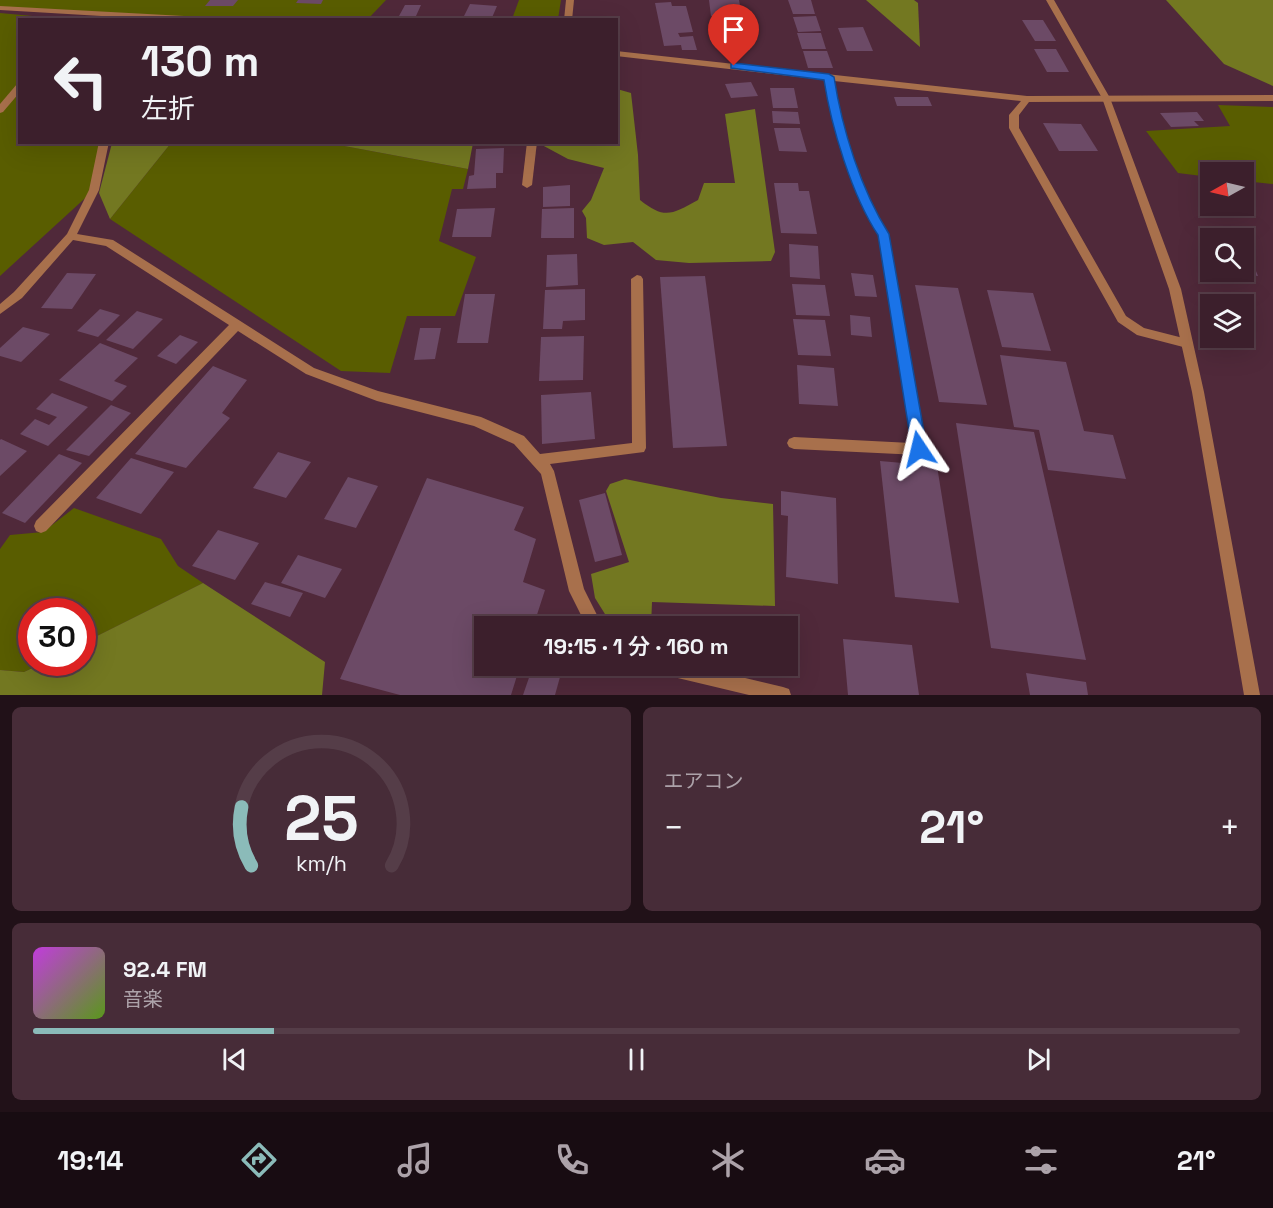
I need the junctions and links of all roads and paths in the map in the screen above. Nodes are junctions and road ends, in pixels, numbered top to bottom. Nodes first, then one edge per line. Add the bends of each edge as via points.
1 (570, 0) edge
2 (1050, 0) edge
3 (0, 8) edge
4 (81, 11) junction
5 (132, 16) edge
6 (76, 18) edge
7 (176, 18) edge
8 (568, 18) edge
9 (618, 53) edge
10 (829, 77) junction
11 (18, 88) edge
12 (1106, 98) junction
13 (1273, 98) edge
14 (1028, 99) junction
15 (0, 110) edge
16 (104, 144) edge
17 (531, 144) edge
18 (527, 185) dead end
19 (71, 236) junction
20 (637, 279) dead end
21 (0, 310) edge
22 (237, 324) junction
23 (1187, 342) junction
24 (794, 443) dead end
25 (537, 460) junction
26 (41, 526) dead end
27 (590, 616) edge
28 (704, 676) edge
29 (783, 695) edge
30 (1252, 695) edge

1 - 8 street
2 - 12 street
3 - 4 street
4 - 5 street
4 - 6 street
5 - 7 street
9 - 10 street
10 - 14 street
10 - 24 street via 835,114 871,216 884,234 919,449
11 - 15 street
12 - 13 street
12 - 14 street
12 - 23 street via 1175,289
14 - 23 street via 1014,114 1014,128 1122,319 1140,332
16 - 19 street via 94,190
17 - 18 street
19 - 21 street
19 - 22 street via 109,243
20 - 25 street via 639,448
22 - 25 street via 310,371 377,396 476,421 519,440
22 - 26 street
23 - 30 street
25 - 27 street via 548,471 577,591
28 - 29 street

